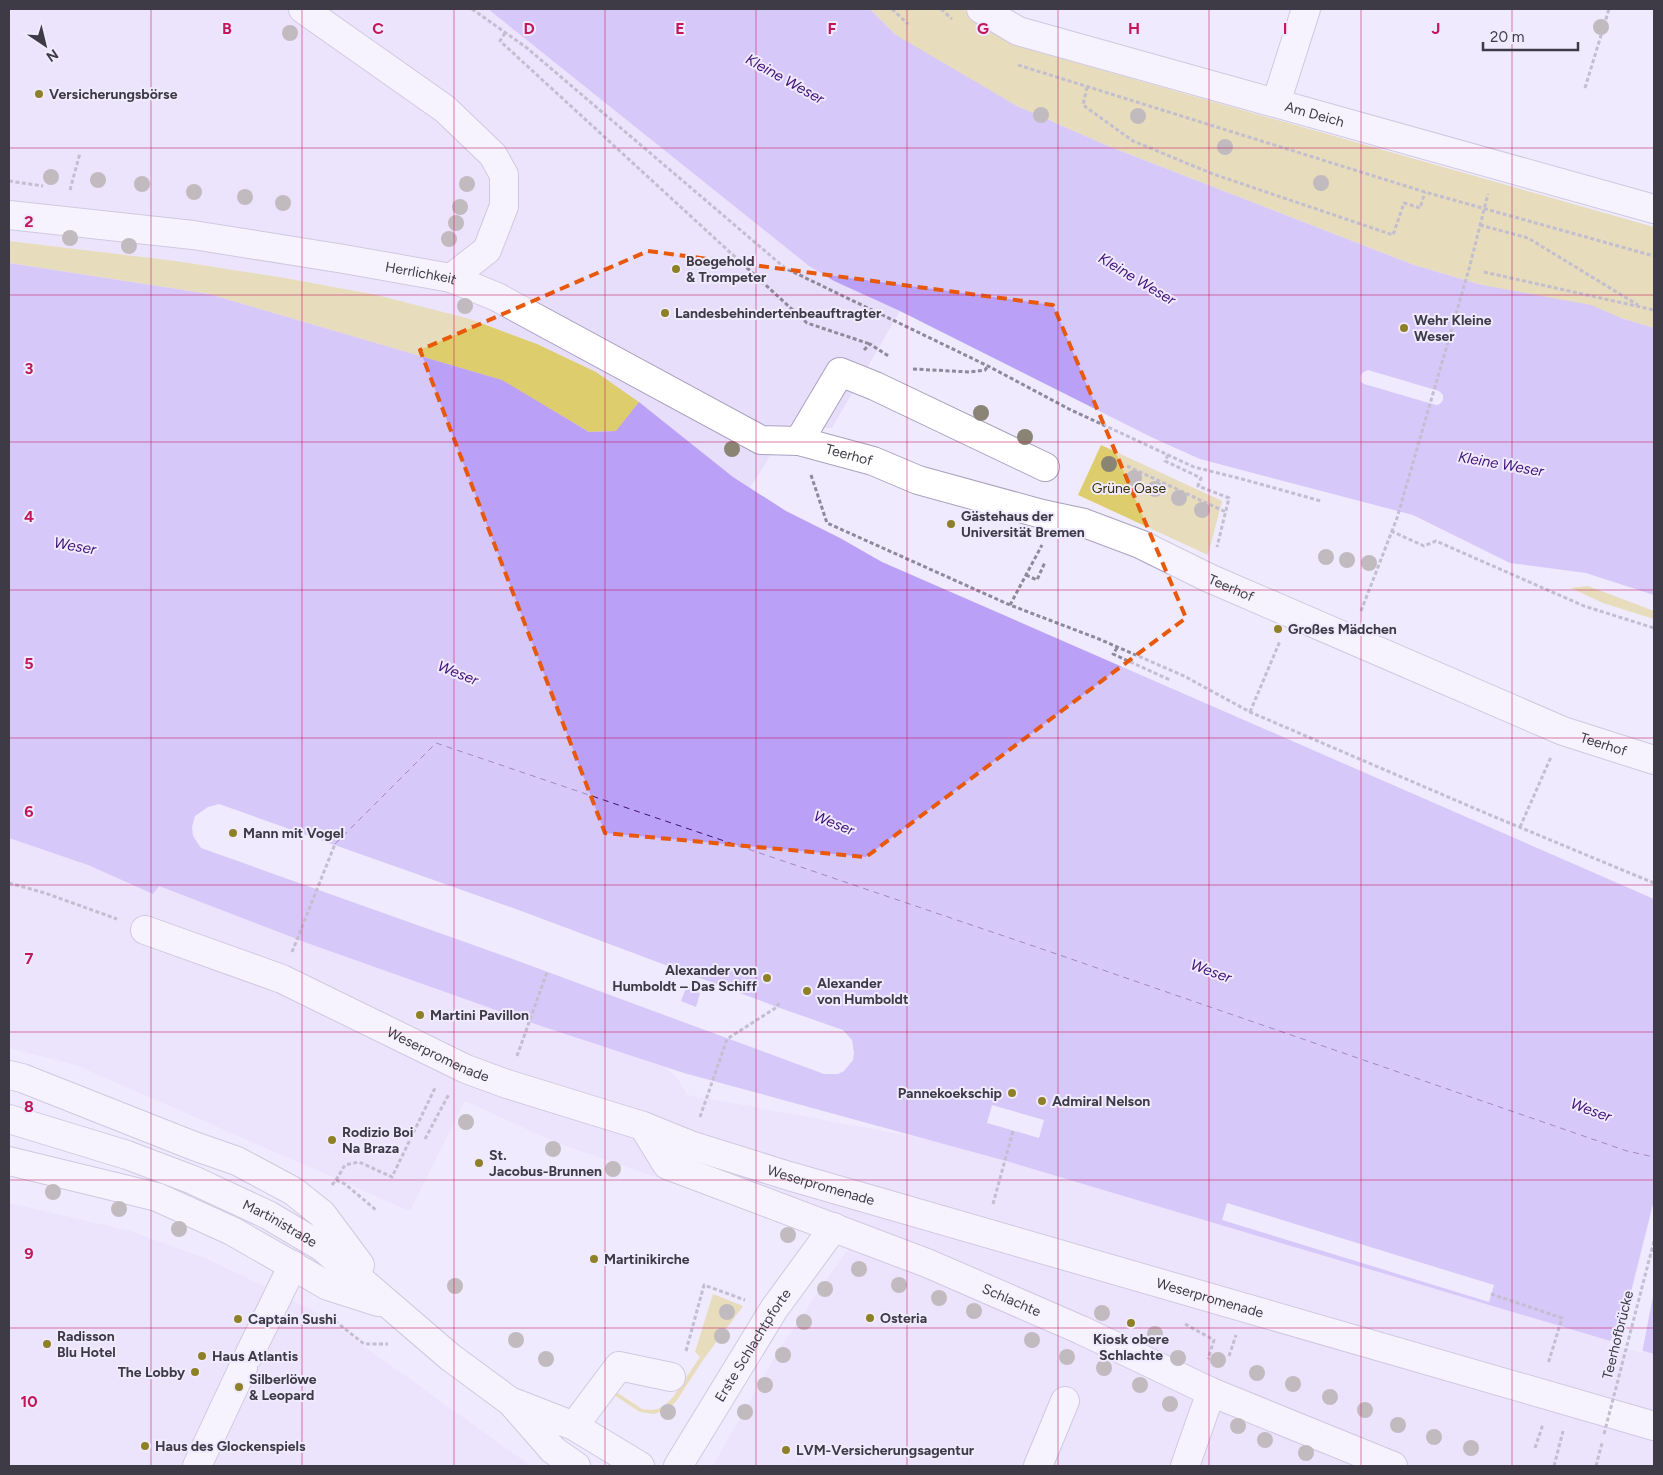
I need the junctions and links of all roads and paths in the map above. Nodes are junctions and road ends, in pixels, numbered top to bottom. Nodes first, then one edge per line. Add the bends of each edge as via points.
1 (303, 9) edge
2 (472, 9) edge
3 (892, 9) edge
4 (941, 9) edge
5 (982, 9) edge
6 (1306, 9) edge
7 (1609, 9) edge
8 (956, 23) dead end
9 (908, 24) dead end
10 (505, 33) junction
11 (1013, 63) dead end
12 (1087, 86) junction
13 (1585, 88) dead end
14 (1276, 103) junction
15 (80, 153) dead end
16 (70, 190) dead end
17 (1425, 192) junction
18 (1488, 194) dead end
19 (1485, 209) junction
20 (1654, 209) edge
21 (9, 215) edge
22 (1480, 225) junction
23 (1654, 256) edge
24 (1484, 272) dead end
25 (452, 278) junction
26 (1638, 306) junction
27 (1654, 310) edge
28 (870, 344) dead end
29 (988, 366) junction
30 (907, 368) dead end
31 (799, 441) junction
32 (1168, 455) junction
33 (1127, 466) dead end
34 (1045, 467) dead end
35 (1321, 501) dead end
36 (1226, 512) junction
37 (1056, 517) junction
38 (1392, 531) junction
39 (1045, 562) dead end
40 (1026, 575) junction
41 (1209, 578) junction
42 (1010, 605) junction
43 (1292, 614) junction
44 (1654, 628) edge
45 (1351, 640) junction
46 (1117, 648) junction
47 (1170, 680) dead end
48 (1250, 712) junction
49 (1563, 731) junction
50 (1654, 760) edge
51 (1520, 827) junction
52 (335, 844) dead end
53 (9, 883) edge
54 (1654, 883) edge
55 (146, 930) joint
56 (292, 953) dead end
57 (548, 972) dead end
58 (779, 1003) dead end
59 (522, 1044) dead end
60 (9, 1074) edge
61 (434, 1089) dead end
62 (449, 1094) dead end
63 (9, 1119) edge
64 (643, 1126) junction
65 (698, 1126) dead end
66 (1013, 1130) dead end
67 (425, 1139) dead end
68 (9, 1161) edge
69 (336, 1180) dead end
70 (345, 1184) dead end
71 (993, 1206) dead end
72 (376, 1210) dead end
73 (834, 1227) junction
74 (1654, 1241) edge
75 (293, 1265) junction
76 (1491, 1294) dead end
77 (391, 1307) junction
78 (774, 1309) junction
79 (329, 1317) dead end
80 (357, 1338) dead end
81 (1548, 1364) dead end
82 (671, 1377) joint
83 (1211, 1392) junction
84 (1065, 1401) dead end
85 (511, 1402) junction
86 (1545, 1418) dead end
87 (1565, 1423) dead end
88 (574, 1426) junction
89 (1654, 1426) edge
90 (1604, 1434) dead end
91 (1535, 1448) dead end
92 (1600, 1451) dead end
93 (197, 1466) edge
94 (576, 1466) edge
95 (640, 1466) edge
96 (678, 1466) edge
97 (1038, 1466) edge
98 (1185, 1466) edge
99 (1393, 1466) edge
100 (1554, 1466) edge
101 (1596, 1466) edge

1 - 25 street, Herrlichkeit via 445,109 493,155 504,175 504,206 487,250
2 - 10 path
3 - 9 path
4 - 8 path
5 - 14 street, Am Deich via 1018,30
6 - 14 street
7 - 13 path
10 - 28 path via 500,41 806,323
10 - 29 path via 527,48 786,268
11 - 12 path
12 - 17 path
12 - 17 path via 1083,105 1133,141 1213,174 1394,235 1404,203 1420,208
14 - 20 street, Am Deich
15 - 16 path
17 - 19 path
18 - 19 path
19 - 22 path
19 - 23 path
21 - 25 street, Herrlichkeit via 193,235
22 - 26 path via 1528,238
22 - 38 path
24 - 26 path
25 - 31 street, Teerhof via 497,297 761,440
26 - 27 path
29 - 30 path via 985,370 970,372
29 - 32 path
31 - 34 street via 840,372
31 - 37 street, Teerhof via 873,461 918,480
31 - 42 path via 827,523
32 - 35 path via 1194,468
32 - 36 path via 1165,460 1201,478 1198,486 1229,498
33 - 36 path
36 - 41 path
37 - 40 path
37 - 41 street, Teerhof via 1084,523 1140,544
38 - 44 path via 1424,546 1436,541 1584,606
38 - 45 path
39 - 40 path via 1037,580
40 - 42 path
41 - 43 street, Teerhof
42 - 46 path
43 - 45 street, Teerhof
43 - 48 path
45 - 49 street, Teerhof
46 - 47 path via 1113,654
46 - 48 path via 1184,676
48 - 51 path
49 - 50 street, Teerhof
49 - 51 path
51 - 54 path
52 - 56 path
53 - 55 path
55 - 64 street, Weserpromenade via 282,979 466,1069
57 - 59 path
58 - 65 path via 727,1039
60 - 77 street via 237,1161 293,1190 322,1214
61 - 69 path via 392,1177 359,1162 345,1165
62 - 67 path
63 - 77 street, Martinistraße via 135,1158 193,1180 268,1215 322,1247
64 - 73 street, Schlachte via 667,1165
64 - 89 street, Weserpromenade via 690,1145 789,1176
66 - 71 path
68 - 75 street via 157,1197 232,1231
70 - 72 path
73 - 78 street, Erste Schlachtpforte
73 - 83 street, Schlachte via 927,1263
74 - 90 path, Teerhofbrücke, bridge
75 - 77 street via 328,1286
75 - 93 street
76 - 81 path via 1562,1318
77 - 85 street, Martinistraße via 450,1357
78 - 82 path via 704,1286 688,1347
78 - 96 street, Erste Schlachtpforte
79 - 80 path
82 - 88 street via 619,1366
83 - 98 street
83 - 99 street, Schlachte
84 - 97 street
85 - 88 street, Martinistraße
85 - 94 street, Martinistraße via 553,1450
86 - 91 path
87 - 100 path
88 - 95 street, Martinistraße
92 - 101 path

